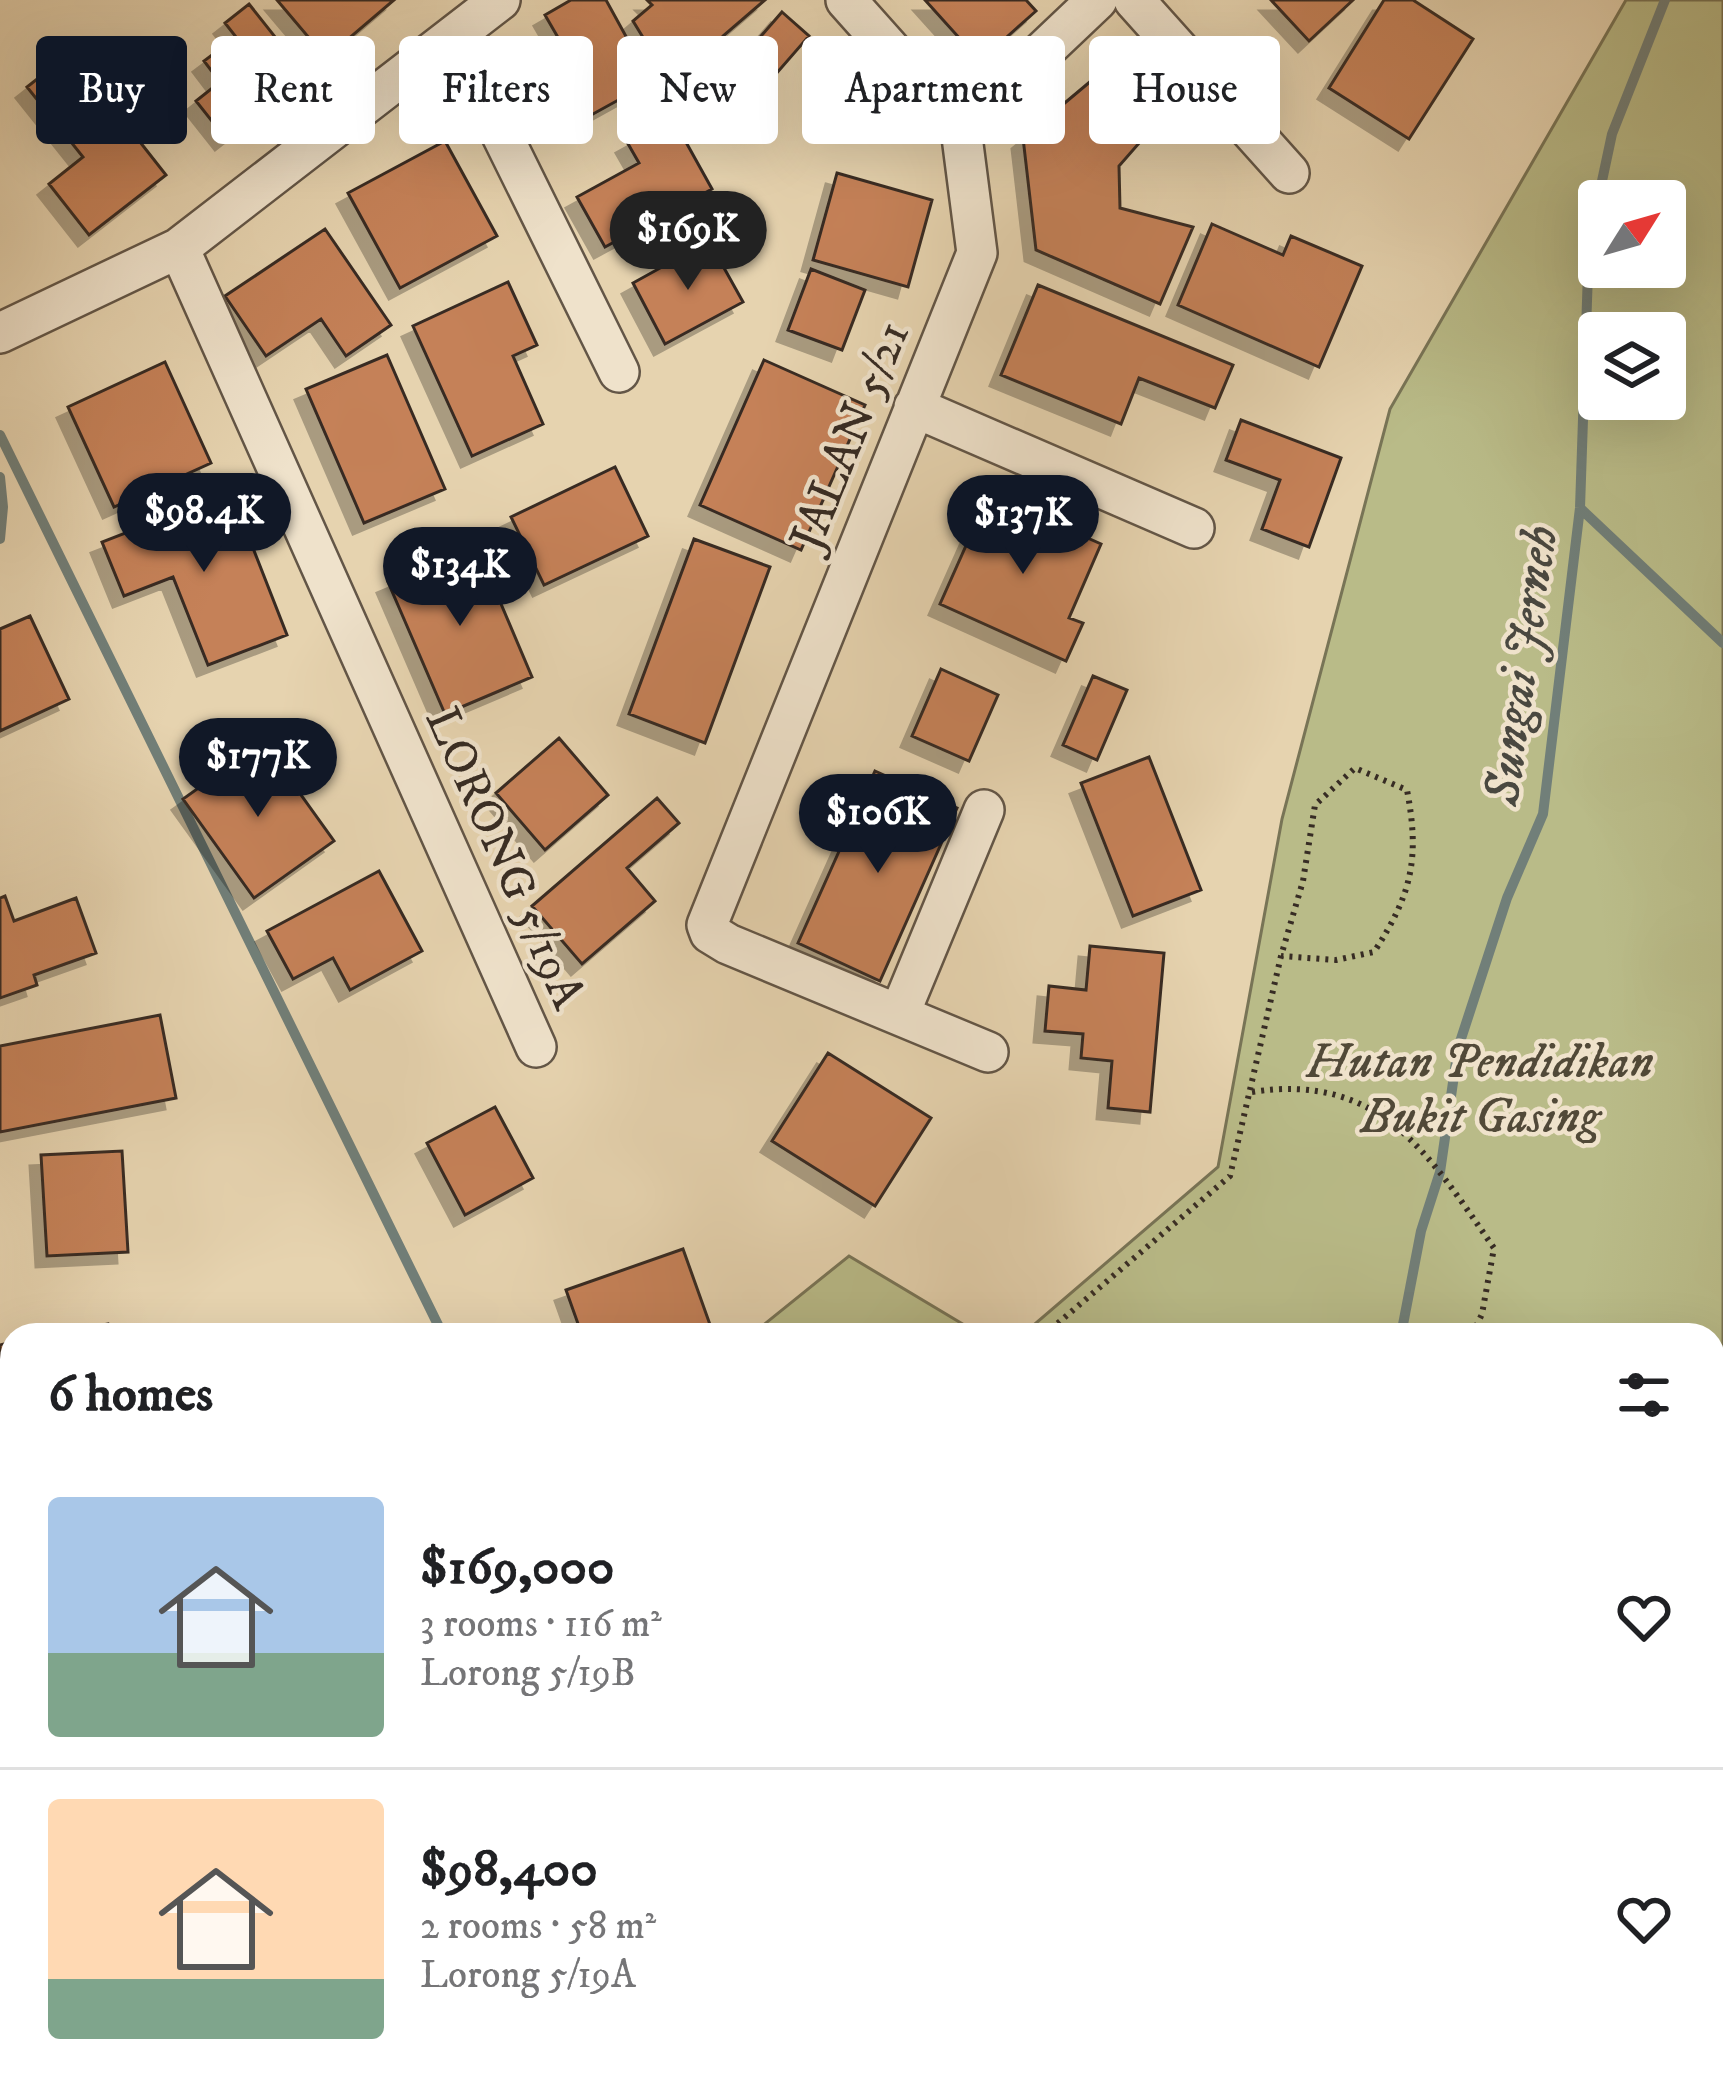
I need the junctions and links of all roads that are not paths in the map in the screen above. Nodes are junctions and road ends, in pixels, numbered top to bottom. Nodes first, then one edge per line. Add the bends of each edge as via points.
1 (500, 0) edge
2 (846, 0) edge
3 (1097, 0) edge
4 (1134, 0) edge
5 (456, 36) edge
6 (878, 36) edge
7 (1060, 36) edge
8 (399, 80) edge
9 (507, 144) edge
10 (964, 144) edge
11 (1289, 173) dead end
12 (178, 248) junction
13 (0, 333) edge
14 (620, 372) dead end
15 (914, 407) junction
16 (1194, 528) dead end
17 (984, 810) dead end
18 (899, 1015) junction
19 (536, 1047) dead end
20 (988, 1052) dead end

1 - 5 street
2 - 6 street
3 - 7 street
4 - 11 street
8 - 12 street
9 - 14 street
10 - 15 street, JALAN 5/21 via 977,253
12 - 13 street
12 - 19 street, LORONG 5/19A
15 - 16 street
15 - 18 street, JALAN 5/21 via 708,916 710,933
17 - 18 street
18 - 20 street

